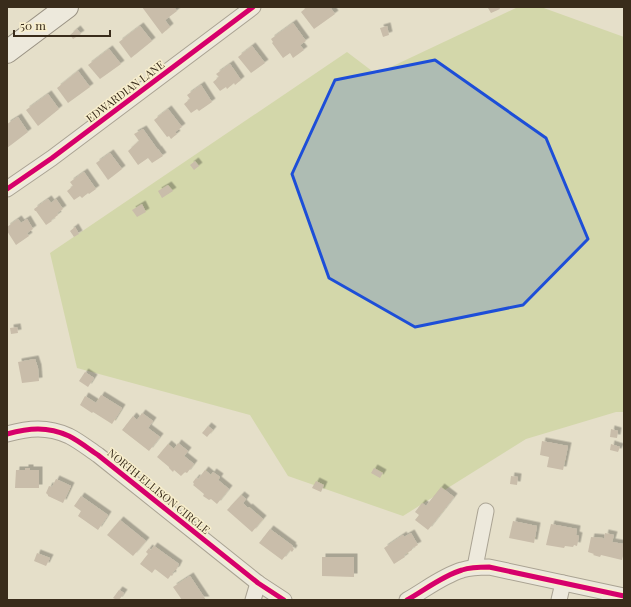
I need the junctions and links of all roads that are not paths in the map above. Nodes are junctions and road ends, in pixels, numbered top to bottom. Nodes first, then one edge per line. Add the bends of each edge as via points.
1 (67, 7) edge
2 (253, 7) edge
3 (7, 52) edge
4 (7, 189) edge
5 (7, 434) edge
6 (486, 511) dead end
7 (475, 567) junction
8 (258, 583) junction
9 (563, 583) junction
10 (624, 596) edge
11 (253, 600) edge
12 (284, 600) edge
13 (407, 600) edge
14 (559, 600) edge

1 - 3 main road
2 - 4 street, EDWARDIAN LANE
5 - 8 street, NORTH ELLISON CIRCLE via 40,429 70,436 98,455
6 - 7 street
7 - 9 street via 489,567
7 - 13 street via 449,575
8 - 11 street
8 - 12 street, NORTH ELLISON CIRCLE
9 - 10 street
9 - 14 street

